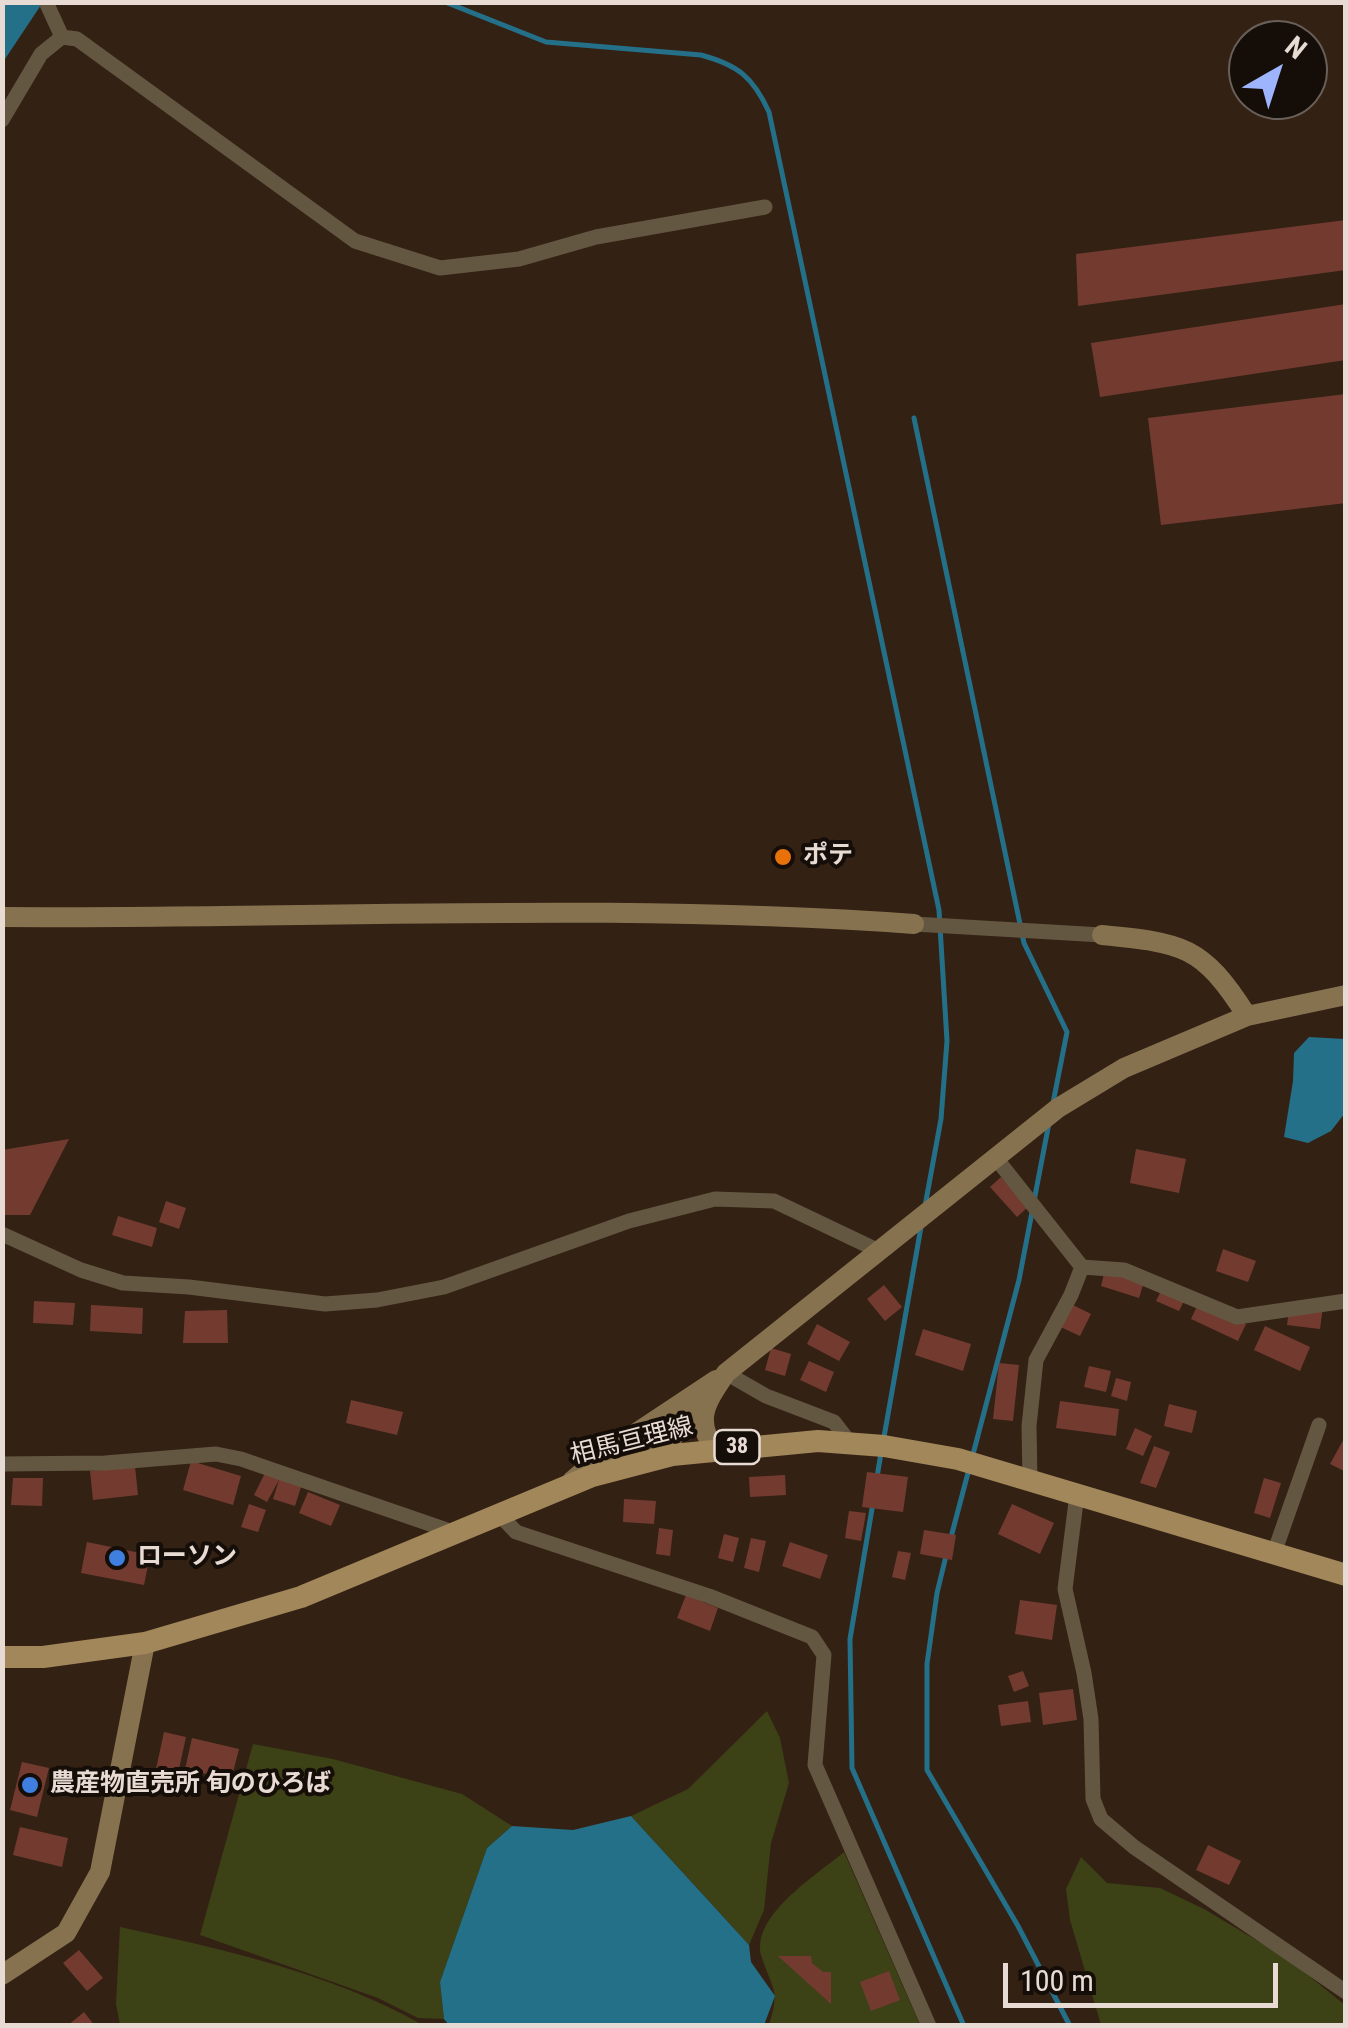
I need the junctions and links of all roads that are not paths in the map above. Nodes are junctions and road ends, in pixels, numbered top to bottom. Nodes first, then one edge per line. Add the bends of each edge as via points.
1 (46, 2) edge
2 (62, 37) junction
3 (2, 120) edge
4 (765, 208) dead end
5 (2, 917) edge
6 (914, 924) joint
7 (1102, 935) joint
8 (1346, 995) edge
9 (1247, 1016) junction
10 (996, 1157) junction
11 (2, 1234) edge
12 (878, 1251) junction
13 (1082, 1267) junction
14 (1346, 1300) edge
15 (726, 1373) junction
16 (708, 1398) junction
17 (1319, 1424) dead end
18 (851, 1444) junction
19 (715, 1450) junction
20 (653, 1460) junction
21 (2, 1464) edge
22 (1030, 1480) junction
23 (567, 1486) junction
24 (1077, 1494) junction
25 (498, 1514) junction
26 (453, 1532) junction
27 (1274, 1553) junction
28 (1346, 1574) edge
29 (145, 1643) junction
30 (2, 1657) edge
31 (2, 1975) edge
32 (1346, 1992) edge
33 (929, 2026) edge

1 - 2 street
2 - 3 street via 41,54
2 - 4 street via 77,40 354,242 440,268 519,259 596,237
5 - 6 street via 591,914
6 - 7 street
7 - 9 street via 1182,947 1223,978
8 - 9 street
9 - 10 street via 1124,1068
10 - 12 street
10 - 13 street
11 - 12 street via 123,1282 324,1304 444,1287 714,1198 774,1201
12 - 15 street
13 - 14 street via 1124,1270 1237,1316
13 - 22 street via 1036,1360
15 - 16 street
15 - 18 street via 834,1422
15 - 23 street
16 - 19 street via 706,1437
16 - 20 street
17 - 27 street
18 - 19 main road, 相馬亘理線 / 38
18 - 22 main road, 相馬亘理線 / 38 via 958,1459
19 - 20 main road, 相馬亘理線 / 38
20 - 23 main road, 相馬亘理線 / 38
21 - 26 street via 216,1454
22 - 24 main road, 相馬亘理線 / 38
23 - 25 main road, 相馬亘理線 / 38
24 - 27 main road, 相馬亘理線 / 38
24 - 32 street via 1065,1588 1084,1673 1093,1799 1101,1819
25 - 26 main road, 相馬亘理線 / 38
25 - 33 street via 516,1532 812,1637 824,1655 815,1765
26 - 29 main road, 相馬亘理線 / 38 via 301,1597
27 - 28 main road, 相馬亘理線 / 38
29 - 30 main road, 相馬亘理線 / 38
29 - 31 street via 100,1872 66,1932

